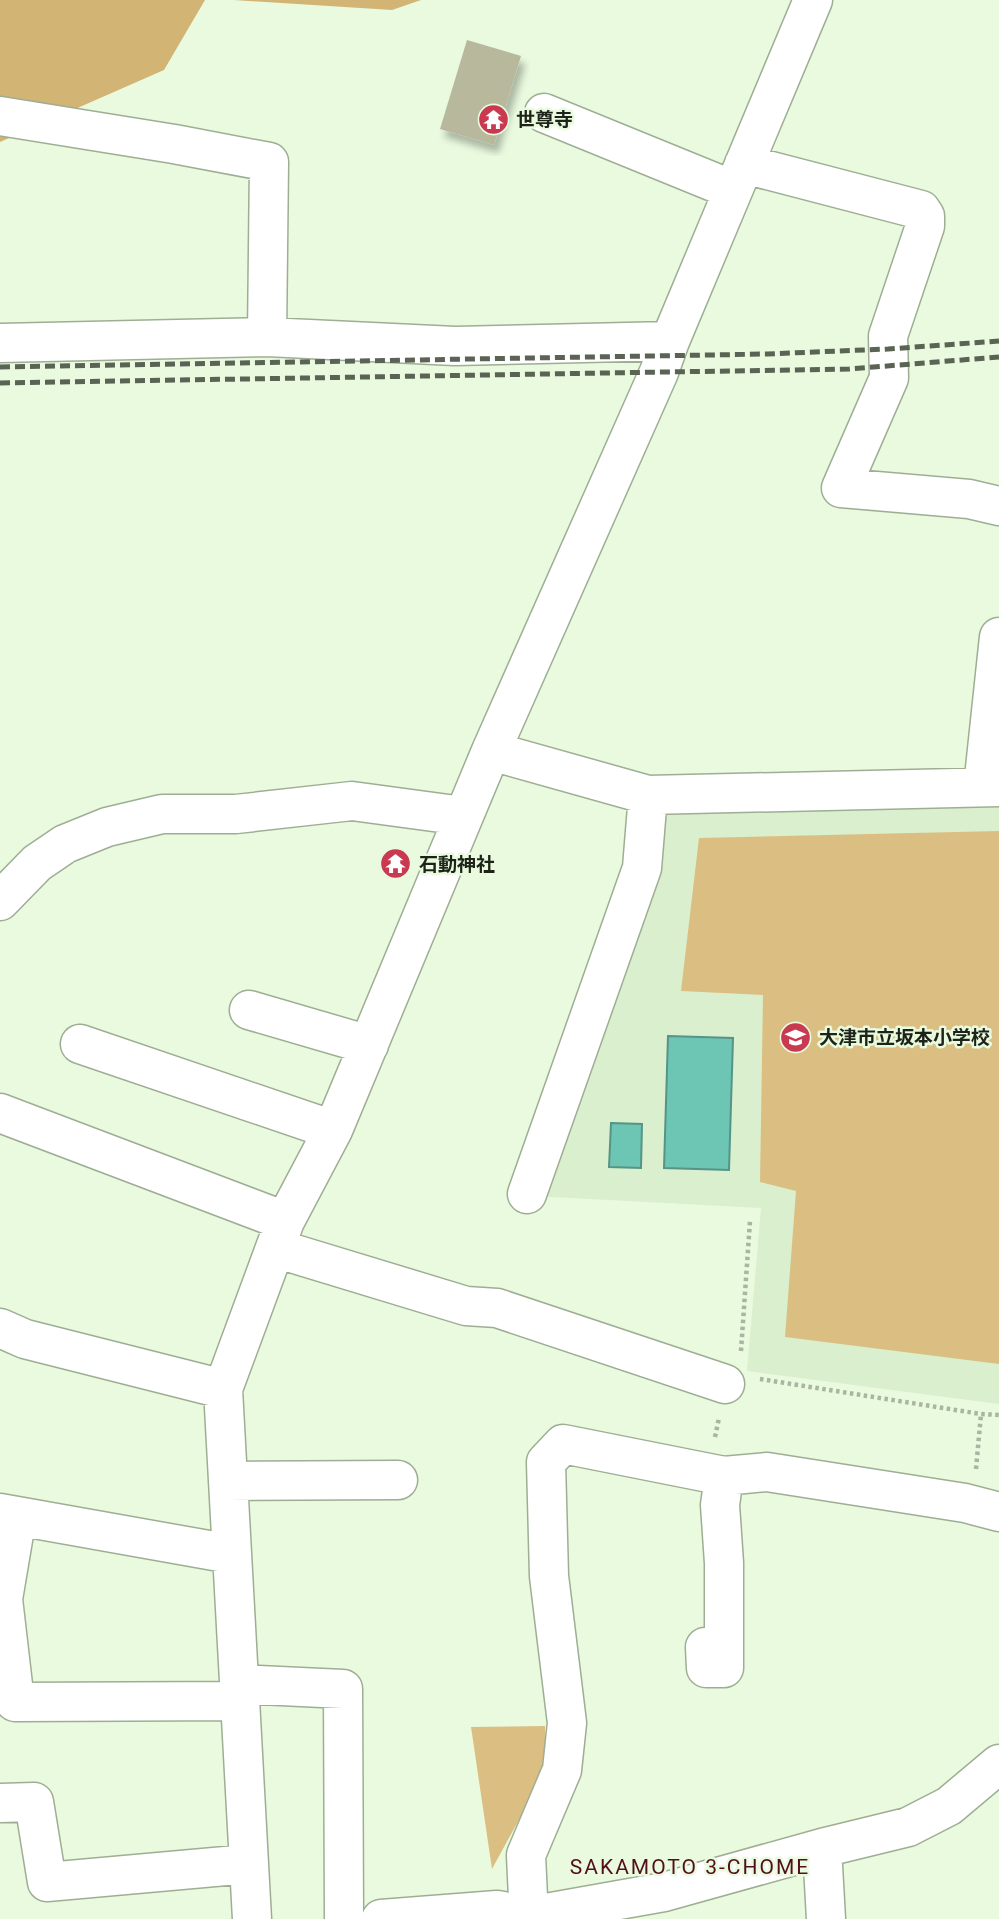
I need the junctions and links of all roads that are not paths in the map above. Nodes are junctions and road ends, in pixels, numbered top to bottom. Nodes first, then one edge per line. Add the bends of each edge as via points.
1 (813, 0) edge
2 (544, 113) dead end
3 (0, 116) edge
4 (738, 177) junction
5 (267, 337) junction
6 (670, 341) junction
7 (0, 343) edge
8 (999, 506) edge
9 (999, 637) edge
10 (491, 751) junction
11 (991, 787) edge
12 (648, 795) junction
13 (463, 817) junction
14 (0, 901) edge
15 (249, 1010) dead end
16 (80, 1044) dead end
17 (369, 1045) junction
18 (0, 1113) edge
19 (333, 1130) junction
20 (527, 1194) dead end
21 (280, 1235) junction
22 (0, 1328) edge
23 (739, 1381) road end
24 (223, 1390) junction
25 (724, 1476) junction
26 (398, 1480) dead end
27 (228, 1481) junction
28 (986, 1509) edge
29 (8, 1515) edge
30 (231, 1554) junction
31 (705, 1647) dead end
32 (239, 1693) junction
33 (999, 1764) edge
34 (0, 1803) edge
35 (822, 1848) junction
36 (248, 1864) junction
37 (665, 1905) edge
38 (529, 1918) edge
39 (252, 1919) edge
40 (344, 1919) edge
41 (381, 1919) edge
42 (826, 1919) edge

1 - 4 street
2 - 4 street
3 - 5 street via 269,162
4 - 6 street
4 - 8 street via 921,210 925,226 888,336 889,378 841,488 969,499
5 - 6 street via 455,346
5 - 7 street
6 - 10 street
9 - 11 street
10 - 12 street
10 - 13 street
11 - 12 street
12 - 20 street via 642,868
13 - 14 street via 352,801 236,814 162,814 107,827 65,844 37,863
13 - 17 street
15 - 17 street
16 - 19 street
17 - 19 street
18 - 21 street
19 - 21 street
21 - 23 street via 466,1306 498,1308
21 - 24 street
22 - 24 street via 24,1339
24 - 27 street
25 - 28 street via 767,1472
25 - 31 street via 720,1504 724,1668 706,1668
25 - 38 street via 563,1444 546,1462 549,1576 567,1723 562,1770 526,1855
26 - 27 street
27 - 30 street
29 - 30 street
29 - 32 street via 3,1599 15,1702
30 - 32 street
32 - 36 street
32 - 40 street via 343,1689
33 - 35 street via 949,1806 908,1828
34 - 36 street via 34,1802 47,1882
35 - 37 street
35 - 42 street
36 - 39 street
37 - 38 street
38 - 41 street via 497,1910

